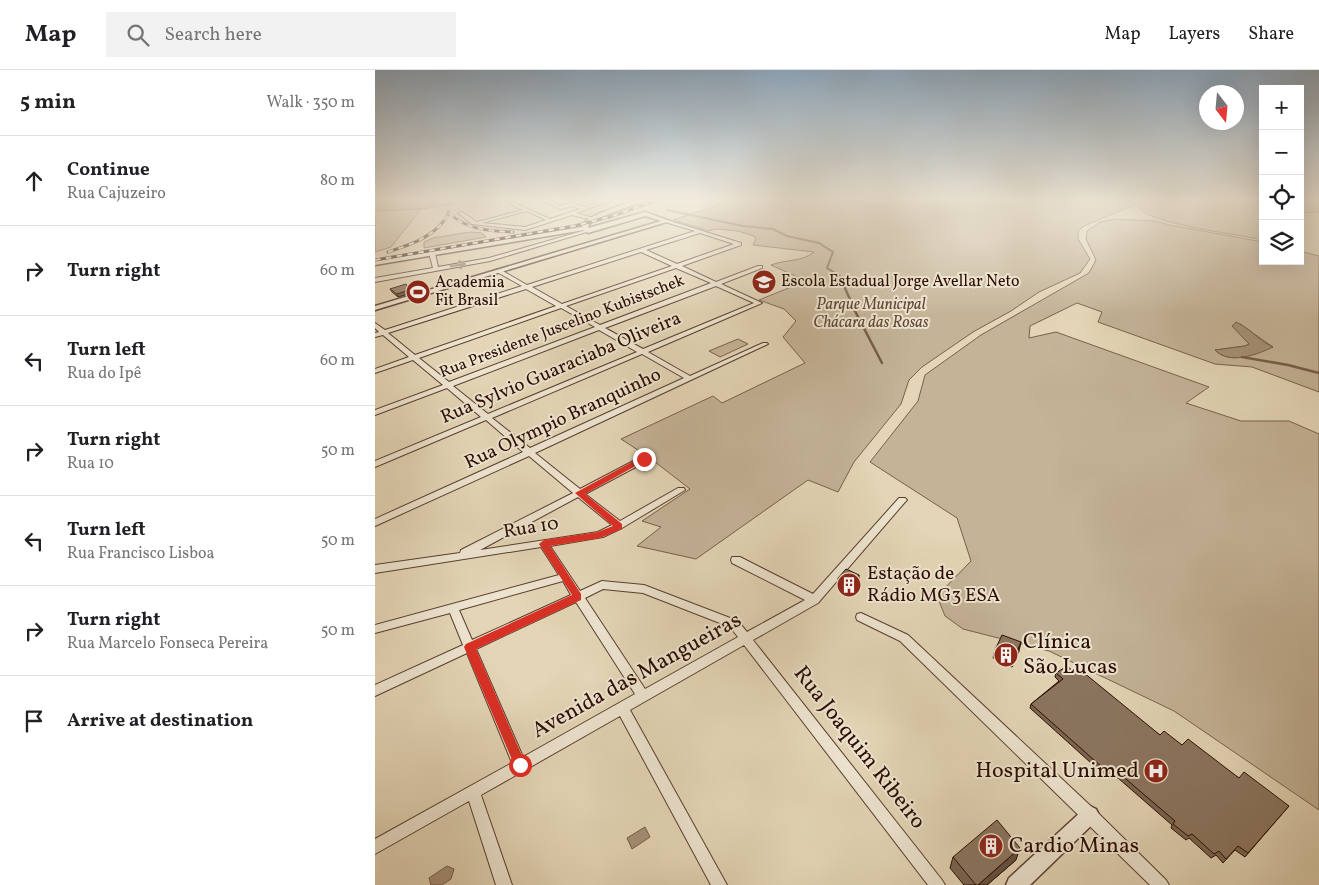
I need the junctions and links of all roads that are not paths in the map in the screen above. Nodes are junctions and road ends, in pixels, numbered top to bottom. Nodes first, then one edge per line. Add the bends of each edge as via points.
1 (528, 238) edge
2 (558, 238) edge
3 (610, 238) edge
4 (679, 238) edge
5 (722, 238) edge
6 (739, 244) joint
7 (642, 250) junction
8 (432, 253) junction
9 (375, 263) edge
10 (678, 266) junction
11 (760, 267) dead end
12 (437, 269) junction
13 (499, 271) junction
14 (375, 280) edge
15 (716, 283) junction
16 (527, 287) junction
17 (561, 306) junction
18 (375, 308) edge
19 (375, 325) edge
20 (599, 328) junction
21 (384, 332) junction
22 (375, 335) edge
23 (765, 344) dead end
24 (642, 352) junction
25 (415, 357) junction
26 (375, 371) edge
27 (689, 378) junction
28 (448, 385) junction
29 (375, 413) edge
30 (487, 417) junction
31 (529, 452) junction
32 (644, 459) dead end
33 (375, 464) edge
34 (681, 490) dead end
35 (579, 493) junction
36 (902, 500) dead end
37 (375, 523) edge
38 (619, 526) junction
39 (544, 544) junction
40 (459, 556) junction
41 (736, 560) dead end
42 (375, 569) edge
43 (565, 577) junction
44 (578, 597) junction
45 (814, 600) junction
46 (453, 608) junction
47 (861, 617) dead end
48 (375, 629) edge
49 (746, 638) junction
50 (469, 647) junction
51 (375, 691) edge
52 (643, 696) junction
53 (622, 708) junction
54 (520, 765) junction
55 (473, 792) junction
56 (1090, 815) junction
57 (375, 847) edge
58 (504, 885) edge
59 (719, 885) edge
60 (937, 885) edge
61 (1016, 885) edge
62 (1161, 885) edge

1 - 8 street
12 -> 2 street via 490,260
3 - 13 street
4 - 7 street
5 - 6 street
6 - 10 street
7 - 10 street
7 - 16 street
8 - 9 street
8 - 12 street
10 - 15 street
10 - 17 street
11 - 15 street, Rua Presidente Juscelino Kubistschek
12 - 14 street
13 - 16 street
13 - 18 street
15 - 20 street, Rua Presidente Juscelino Kubistschek
15 - 24 street, Rua Sylvio Guaraciaba Oliveira via 759,303
16 - 17 street
16 - 21 street
17 - 20 street
17 - 25 street
19 - 21 street
20 - 24 street
20 - 28 street, Rua Presidente Juscelino Kubistschek
21 - 22 street
21 - 25 street
23 - 27 street, Rua Olympio Branquinho
24 - 27 street
24 - 30 street, Rua Sylvio Guaraciaba Oliveira
25 - 26 street
25 - 28 street
27 - 31 street, Rua Olympio Branquinho
28 - 29 street, Rua Presidente Juscelino Kubistschek
28 - 30 street
30 - 31 street
30 - 33 street, Rua Sylvio Guaraciaba Oliveira
31 - 35 street
31 - 37 street, Rua Olympio Branquinho
32 - 35 street
34 - 38 street, Rua 10
35 - 38 street
35 - 40 street
36 - 45 street, Avenida das Mangueiras
38 - 39 street, Rua 10 via 600,535
39 - 40 street, Rua 10
39 - 43 street
40 - 42 street, Rua 10
41 - 45 street
43 - 44 street
43 - 46 street
44 - 49 street via 602,585 643,589 734,624
44 - 50 street
44 - 52 street
45 - 49 street, Avenida das Mangueiras
46 - 48 street
46 - 50 street
47 - 56 street via 904,638
49 - 52 street, Avenida das Mangueiras
49 - 60 street, Rua Joaquim Ribeiro
50 - 51 street
50 - 54 street
52 - 53 street, Avenida das Mangueiras
53 - 54 street, Avenida das Mangueiras
53 - 59 street
54 - 55 street, Avenida das Mangueiras
55 - 57 street, Avenida das Mangueiras
55 - 58 street
56 - 61 street
56 - 62 street

